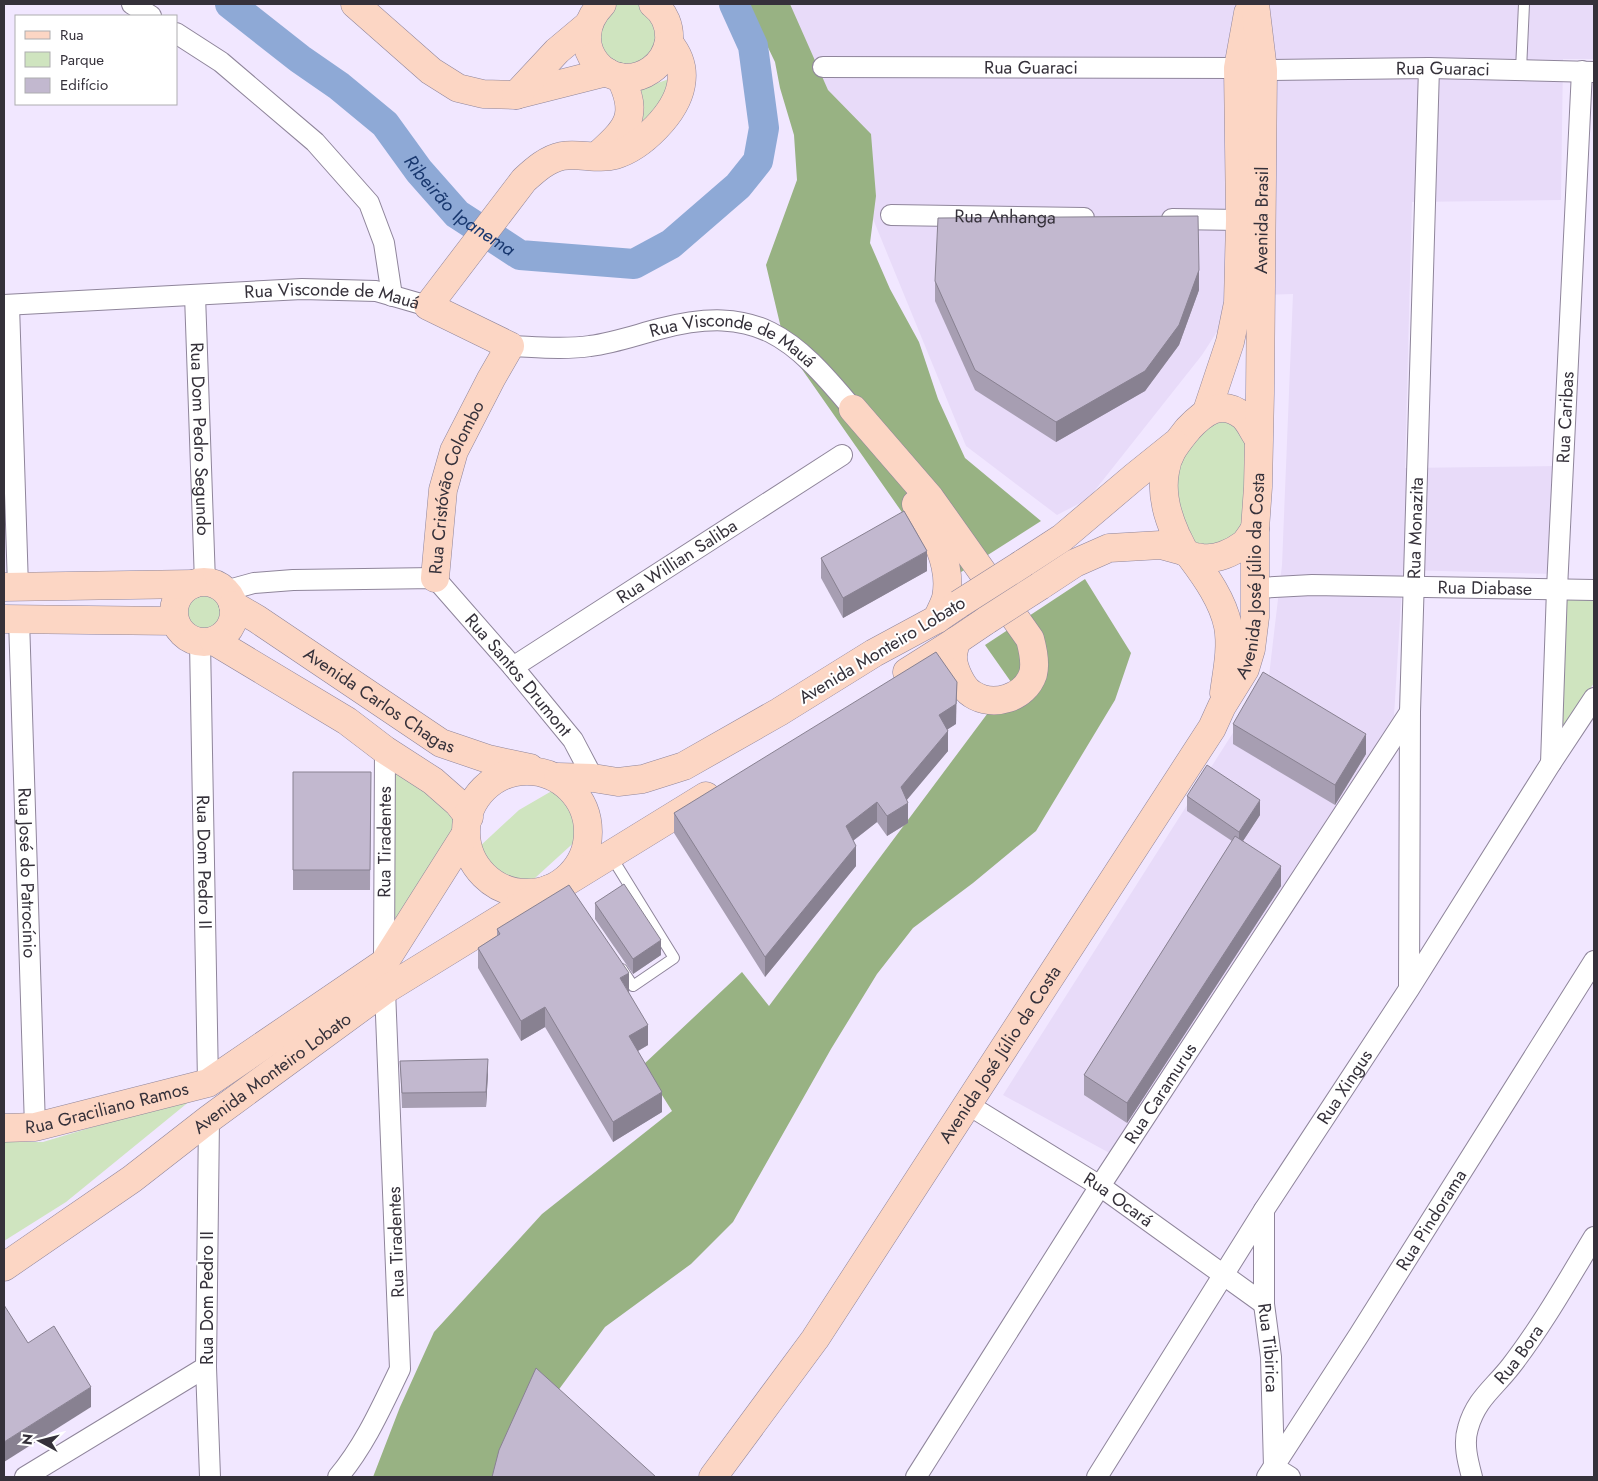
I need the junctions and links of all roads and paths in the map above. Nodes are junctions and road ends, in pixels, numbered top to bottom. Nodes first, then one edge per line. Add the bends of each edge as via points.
1 (132, 4) edge
2 (355, 4) edge
3 (654, 4) edge
4 (1250, 4) edge
5 (1255, 4) edge
6 (1524, 4) edge
7 (592, 13) edge
8 (149, 15) edge
9 (178, 34) edge
10 (669, 43) junction
11 (823, 67) dead end
12 (1429, 68) junction
13 (1250, 69) junction
14 (1521, 70) junction
15 (1588, 71) edge
16 (614, 75) junction
17 (516, 95) junction
18 (596, 158) junction
19 (890, 215) dead end
20 (1100, 218) edge
21 (1150, 218) edge
22 (1240, 220) junction
23 (195, 295) junction
24 (392, 296) junction
25 (6, 305) edge
26 (428, 306) junction
27 (510, 346) junction
28 (853, 409) junction
29 (1207, 411) junction
30 (1258, 438) junction
31 (1175, 444) junction
32 (842, 455) dead end
33 (1255, 529) junction
34 (1187, 554) junction
35 (435, 578) junction
36 (11, 587) edge
37 (1256, 588) junction
38 (1414, 588) junction
39 (1557, 589) junction
40 (214, 590) junction
41 (1594, 590) edge
42 (11, 619) edge
43 (937, 619) junction
44 (174, 621) junction
45 (207, 641) junction
46 (956, 641) junction
47 (513, 667) junction
48 (888, 683) edge
49 (1594, 698) edge
50 (1222, 706) junction
51 (1410, 712) junction
52 (385, 750) junction
53 (1550, 763) junction
54 (548, 774) junction
55 (593, 778) junction
56 (728, 782) edge
57 (467, 826) junction
58 (611, 856) junction
59 (560, 888) junction
60 (1594, 960) edge
61 (617, 962) edge
62 (385, 977) junction
63 (1409, 989) junction
64 (208, 1083) junction
65 (967, 1104) junction
66 (209, 1119) junction
67 (35, 1127) junction
68 (4, 1128) edge
69 (1100, 1186) junction
70 (1264, 1210) junction
71 (1594, 1237) edge
72 (4, 1267) edge
73 (1223, 1274) junction
74 (1264, 1304) junction
75 (206, 1366) junction
76 (771, 1396) junction
77 (1277, 1474) edge
78 (25, 1477) edge
79 (210, 1477) edge
80 (338, 1477) edge
81 (713, 1477) edge
82 (731, 1477) edge
83 (916, 1477) edge
84 (1097, 1477) edge
85 (1472, 1477) edge

1 - 8 street
2 - 17 main road via 431,71 458,88 483,94
3 - 10 main road via 669,29
4 - 13 main road, Avenida Brasil
5 - 13 main road, Avenida Brasil
6 - 14 lane
7 - 16 main road via 586,39 589,52 597,64
7 - 17 main road
9 - 24 street via 221,62 315,142 369,203 384,243
10 - 16 main road via 664,56 646,74 633,78
10 - 18 main road via 681,66 681,85 662,121 635,145 615,155
11 - 13 street, Rua Guaraci
12 - 13 street, Rua Guaraci
12 - 14 street, Rua Guaraci
12 - 38 street, Rua Monazita
13 - 22 main road, Avenida Brasil
13 - 30 main road, Avenida Brasil via 1260,393
14 - 15 street, Rua Guaraci
15 - 39 street, Rua Caribas
16 - 17 main road
16 - 18 main road via 630,100 628,122
18 - 26 main road via 562,156 542,164 524,180
19 - 20 street, Rua Anhanga
21 - 22 street
22 - 29 main road, Avenida Brasil via 1238,303 1230,342
23 - 24 street, Rua Visconde de Mauá via 302,290 376,292
23 - 25 street, Rua Visconde de Mauá
23 - 40 street, Rua Dom Pedro Segundo
24 - 26 street, Rua Visconde de Mauá
25 - 36 street
26 - 27 main road, Rua Visconde de Mauá
27 - 28 street, Rua Visconde de Mauá via 588,347 688,323 733,320 752,324 788,342
27 - 35 main road, Rua Cristóvão Colombo via 454,451 442,490
28 - 43 main road via 925,519 941,550 947,588
28 - 46 main road via 930,498 1030,639 1034,654 1033,673 1026,687 1005,700 988,700 972,694 956,669 953,657
29 - 30 main road via 1218,408 1236,411
29 - 31 main road
30 - 33 main road, Avenida José Júlio da Costa
31 - 34 main road via 1163,485 1172,526
31 - 43 main road, Avenida Monteiro Lobato, bridge via 1062,538
32 - 47 street, Rua Willian Saliba
33 - 34 main road via 1244,544 1223,555 1212,559
33 - 37 main road, Avenida José Júlio da Costa
34 - 46 main road, Avenida Monteiro Lobato, bridge via 1161,545 1109,548 1075,563
34 - 50 main road, Avenida José Júlio da Costa via 1217,597 1228,626 1229,658
35 - 40 street, Rua Cristóvão Colombo via 293,580
35 - 47 street, Rua Santos Drumont
36 - 40 main road
37 - 38 street, Rua Diabase
37 - 50 main road, Avenida José Júlio da Costa via 1255,617 1245,669
38 - 39 street, Rua Diabase
38 - 51 street, Rua Monazita
39 - 41 street, Rua Diabase
39 - 53 street, Rua Caribas
40 - 44 main road via 179,595 173,612
40 - 45 main road via 232,623 222,637
40 - 54 main road, Avenida Carlos Chagas via 440,742 488,759
42 - 44 main road
42 - 67 street, Rua José do Patrocínio
43 - 55 main road, Avenida Monteiro Lobato via 684,766 643,779 618,782
44 - 45 main road via 185,637
45 - 52 main road, Avenida Carlos Chagas via 347,721
45 - 64 street, Rua Dom Pedro II
46 - 48 main road, Avenida Monteiro Lobato
47 - 55 street, Rua Santos Drumont via 573,740
49 - 53 street, Rua Xingus
50 - 65 main road, Avenida José Júlio da Costa via 1212,728
51 - 63 street, Rua Monazita
51 - 69 street, Rua Caramurus
52 - 57 main road, Avenida Carlos Chagas via 433,781 458,803
52 - 62 street, Rua Tiradentes
53 - 63 street, Rua Xingus
54 - 55 main road, Avenida Monteiro Lobato
54 - 57 main road via 511,772 487,785 470,808
54 - 59 main road via 573,790 584,806 589,826 588,846 574,873
56 - 58 main road, Avenida Monteiro Lobato
57 - 59 main road via 468,851 487,879 516,893 533,894
57 - 62 main road, Avenida Monteiro Lobato
58 - 59 main road, Avenida Monteiro Lobato
58 - 61 lane via 674,958 633,986
59 - 62 main road, Avenida Monteiro Lobato
60 - 77 street, Rua Pindorama via 1385,1294
62 - 64 main road, Avenida Monteiro Lobato
62 - 66 main road, Avenida Monteiro Lobato
62 - 80 street, Rua Tiradentes via 400,1369 377,1417
63 - 70 street, Rua Xingus
64 - 67 main road, Rua Graciliano Ramos
65 - 69 street, Rua Ocará
65 - 76 main road, Avenida José Júlio da Costa via 815,1339
66 - 72 main road, Avenida Monteiro Lobato via 132,1179
66 - 75 street, Rua Dom Pedro II
67 - 68 main road, Rua Graciliano Ramos
69 - 73 street, Rua Ocará
69 - 83 street, Rua Caramurus
70 - 73 street, Rua Xingus
70 - 74 street, Rua Tibirica
71 - 85 street, Rua Bora via 1510,1367 1476,1407 1467,1430 1466,1451
73 - 74 street, Rua Ocará
73 - 84 street, Rua Xingus
74 - 77 street, Rua Tibirica via 1271,1357
75 - 78 street
75 - 79 street, Rua Dom Pedro II
76 - 81 main road, Avenida José Júlio da Costa
76 - 82 main road, Avenida José Júlio da Costa

